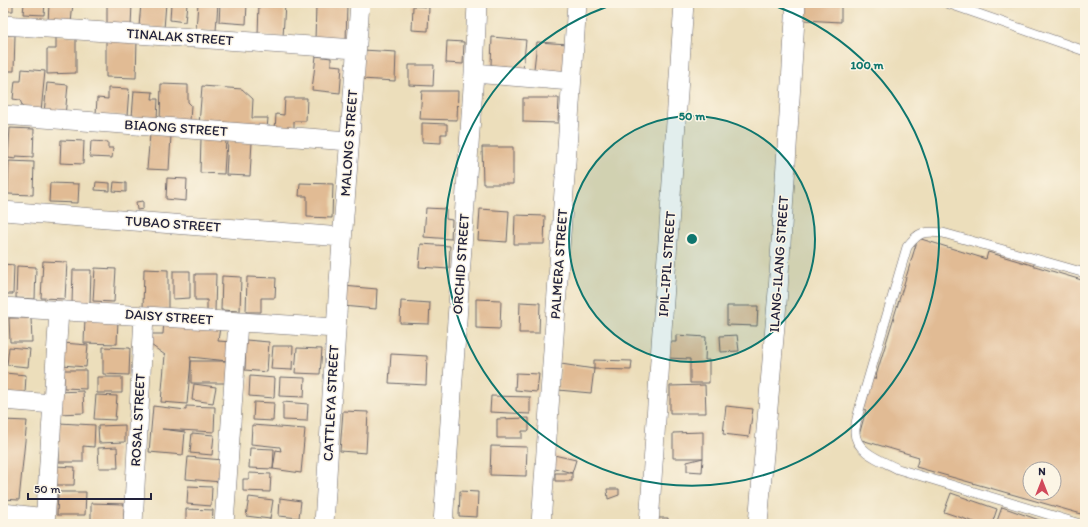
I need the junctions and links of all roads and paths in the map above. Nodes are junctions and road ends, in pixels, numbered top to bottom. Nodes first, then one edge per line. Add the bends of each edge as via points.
1 (360, 3) edge
2 (477, 3) edge
3 (577, 3) edge
4 (684, 3) edge
5 (796, 3) edge
6 (947, 3) edge
7 (3, 25) edge
8 (356, 48) junction
9 (1085, 51) edge
10 (474, 73) junction
11 (571, 81) junction
12 (3, 115) edge
13 (349, 141) junction
14 (3, 211) edge
15 (342, 237) junction
16 (1085, 273) edge
17 (338, 282) joint
18 (3, 307) edge
19 (59, 311) junction
20 (144, 316) junction
21 (238, 322) junction
22 (336, 328) junction
23 (3, 400) edge
24 (53, 404) junction
25 (3, 513) edge
26 (45, 521) edge
27 (133, 524) edge
28 (224, 524) edge
29 (324, 524) edge
30 (443, 524) edge
31 (541, 524) edge
32 (649, 524) edge
33 (758, 524) edge
34 (1080, 524) edge

1 - 8 street, MALONG STREET
2 - 10 street, ORCHID STREET
3 - 11 street, PALMERA STREET
4 - 32 street, IPIL-IPIL STREET
5 - 33 street, ILANG-ILANG STREET via 778,291
6 - 9 lane
7 - 8 street, TINALAK STREET
8 - 13 street, MALONG STREET
10 - 11 street
10 - 30 street, ORCHID STREET
11 - 31 street, PALMERA STREET
12 - 13 street, BIAONG STREET
13 - 15 street, MALONG STREET
14 - 15 street, TUBAO STREET
15 - 17 street, MALONG STREET
16 - 34 lane via 943,233 928,232 915,236 907,247 855,432 863,449 898,469
17 - 22 street, CATTLEYA STREET
18 - 19 street, DAISY STREET
19 - 20 street, DAISY STREET
19 - 24 street
20 - 21 street, DAISY STREET
20 - 27 street, ROSAL STREET
21 - 22 street, DAISY STREET
21 - 28 street
22 - 29 street, CATTLEYA STREET
23 - 24 street
24 - 26 street
25 - 26 street

